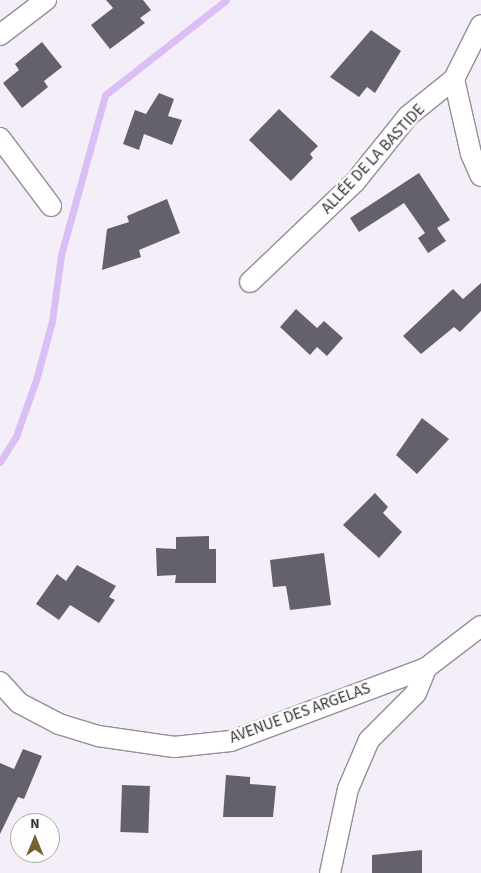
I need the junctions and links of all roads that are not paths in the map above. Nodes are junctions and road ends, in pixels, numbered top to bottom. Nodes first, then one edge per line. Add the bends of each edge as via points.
1 (46, 0) edge
2 (481, 25) edge
3 (0, 35) edge
4 (454, 79) junction
5 (0, 138) edge
6 (481, 176) edge
7 (51, 206) dead end
8 (250, 282) dead end
9 (481, 626) edge
10 (426, 668) junction
11 (0, 682) edge
12 (330, 873) edge

1 - 3 street
2 - 4 street, ALLÉE DE LA BASTIDE
4 - 6 street via 471,154
4 - 8 street, ALLÉE DE LA BASTIDE via 408,116 355,182
5 - 7 street
9 - 10 street, AVENUE DES ARGELAS
10 - 11 street, AVENUE DES ARGELAS via 231,741 174,747 98,736 59,724 19,703
10 - 12 street via 416,693 369,740 348,789

